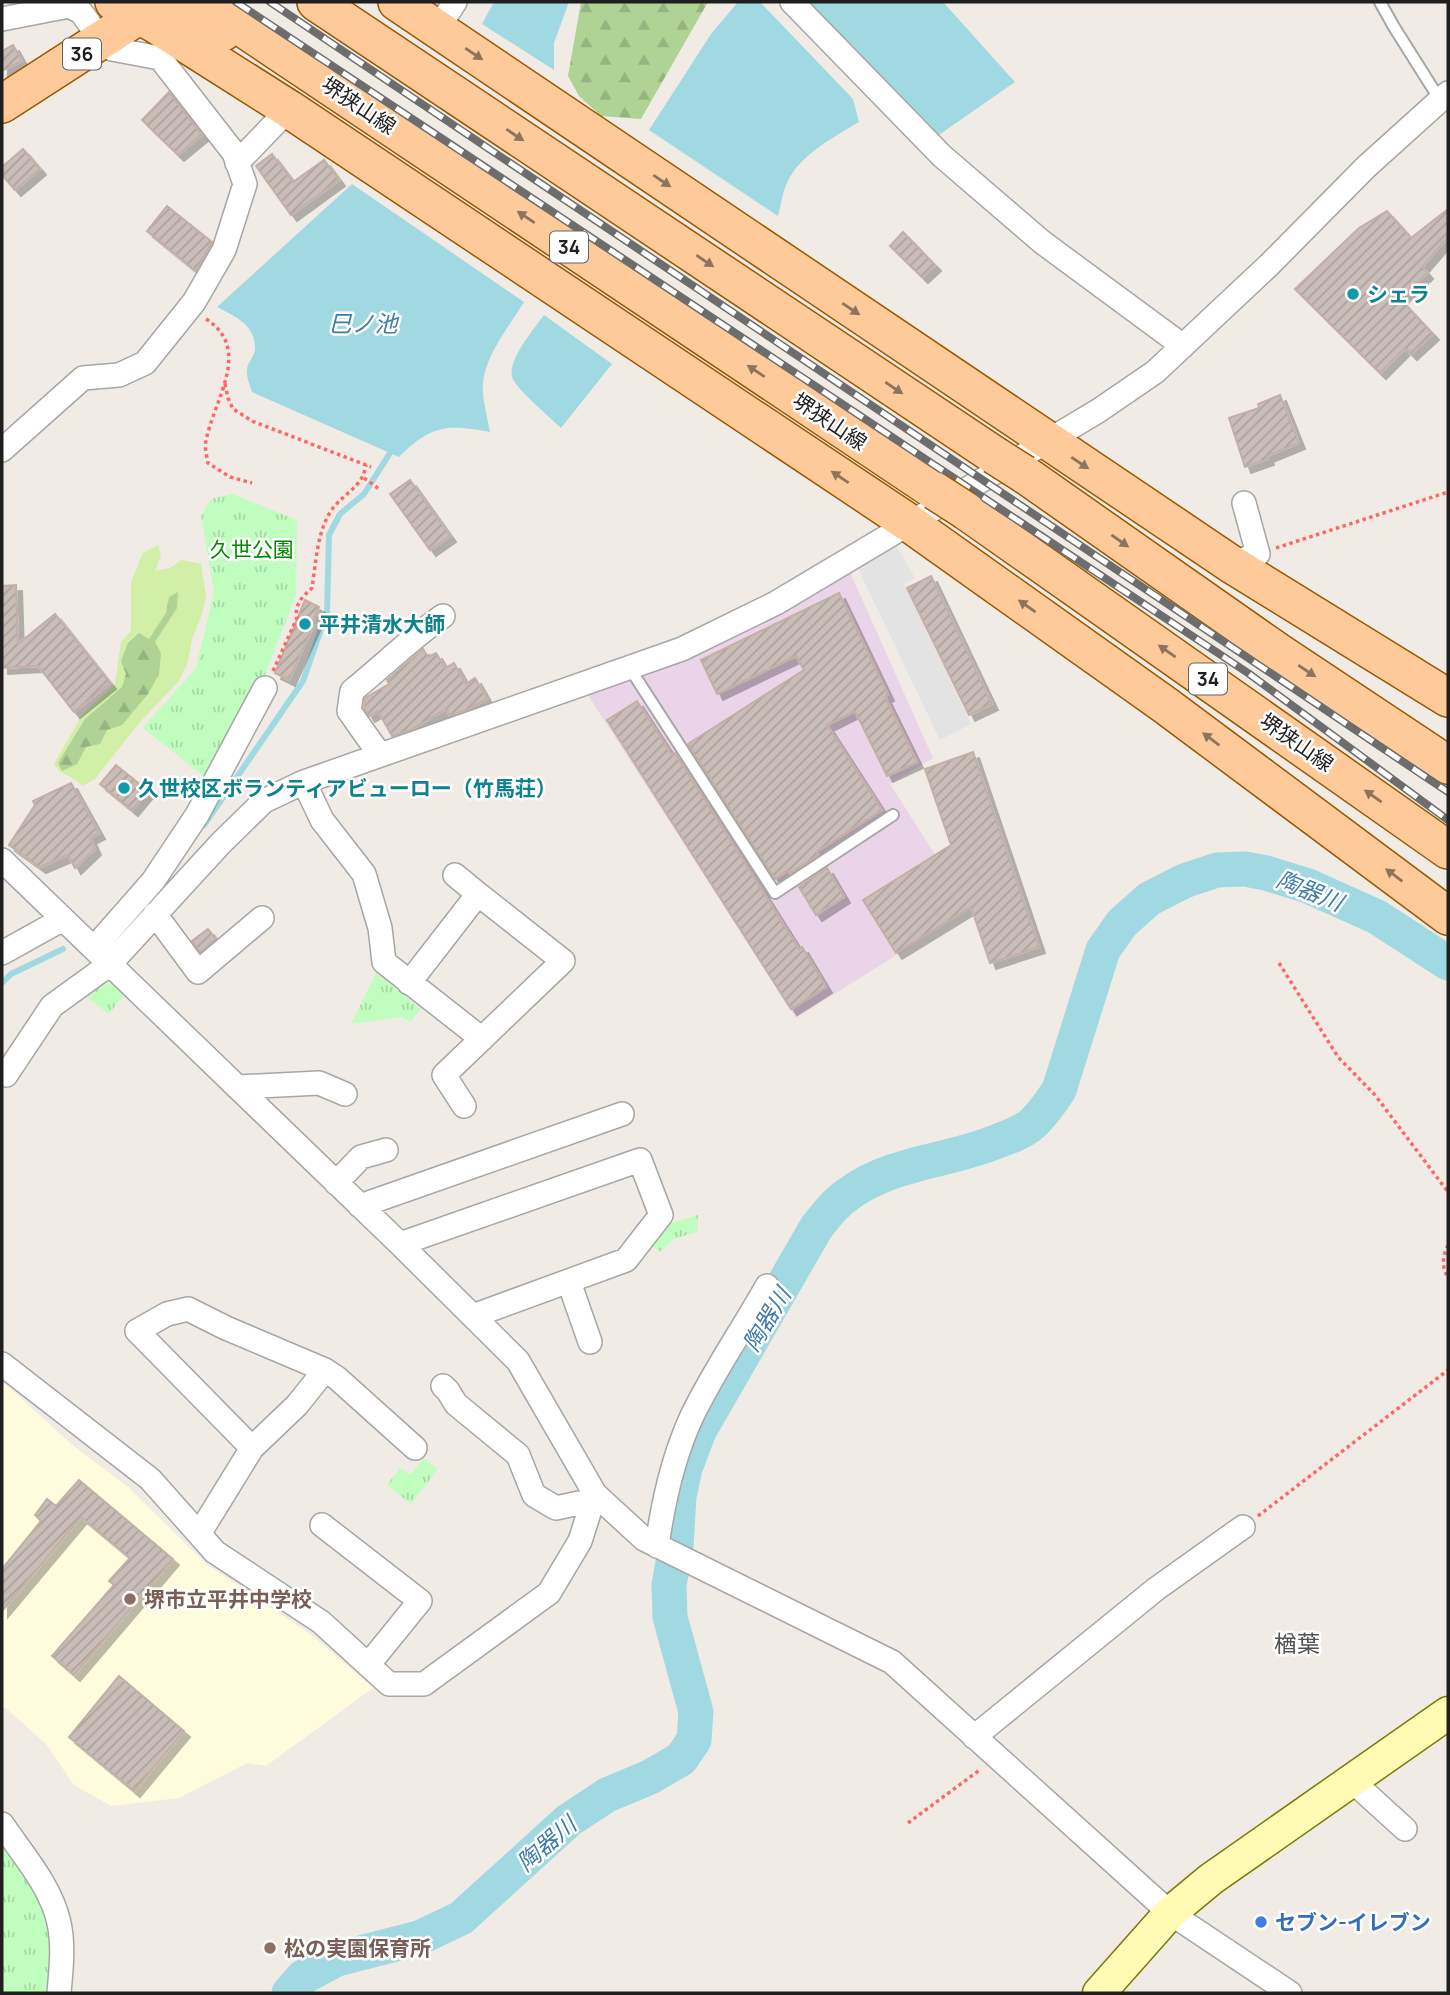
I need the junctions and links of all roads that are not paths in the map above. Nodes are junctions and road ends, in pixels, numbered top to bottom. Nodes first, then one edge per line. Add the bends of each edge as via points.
1 (316, 2) edge
2 (333, 2) edge
3 (397, 2) edge
4 (792, 2) edge
5 (1380, 2) edge
6 (162, 6) edge
7 (446, 15) edge
8 (2, 19) edge
9 (102, 41) junction
10 (388, 50) junction
11 (1444, 96) edge
12 (2, 104) edge
13 (289, 109) junction
14 (237, 163) junction
15 (1183, 346) junction
16 (1046, 440) junction
17 (2, 450) edge
18 (1244, 503) dead end
19 (909, 523) junction
20 (1244, 559) junction
21 (443, 616) dead end
22 (629, 667) junction
23 (265, 688) road end
24 (1448, 698) edge
25 (380, 755) junction
26 (1448, 765) edge
27 (304, 782) junction
28 (893, 815) dead end
29 (1448, 850) edge
30 (2, 860) edge
31 (455, 875) dead end
32 (478, 894) junction
33 (155, 914) junction
34 (1448, 916) edge
35 (63, 919) junction
36 (262, 919) dead end
37 (2, 953) edge
38 (102, 956) junction
39 (409, 983) junction
40 (482, 1039) junction
41 (2, 1072) edge
42 (237, 1087) junction
43 (345, 1094) dead end
44 (464, 1106) dead end
45 (622, 1114) dead end
46 (386, 1150) dead end
47 (336, 1183) junction
48 (360, 1206) junction
49 (400, 1244) junction
50 (569, 1282) junction
51 (767, 1286) dead end
52 (473, 1316) junction
53 (590, 1342) dead end
54 (2, 1364) edge
55 (325, 1370) junction
56 (443, 1386) dead end
57 (252, 1448) junction
58 (416, 1448) dead end
59 (593, 1501) junction
60 (321, 1525) dead end
61 (1243, 1527) road end
62 (199, 1534) junction
63 (659, 1547) junction
64 (368, 1665) junction
65 (1448, 1713) edge
66 (974, 1737) junction
67 (1350, 1779) junction
68 (2, 1824) edge
69 (1405, 1829) dead end
70 (1170, 1913) junction
71 (58, 1993) edge
72 (1100, 1993) edge
73 (1290, 1993) edge

1 - 10 main road
2 - 10 main road
3 - 7 main road
4 - 15 street via 942,156 1042,242
5 - 11 lane
6 - 9 main road, 36
6 - 13 main road via 155,24
29 -> 6 main road, 堺狭山線 / 34, bridge via 965,511 379,119
7 -> 16 main road
8 - 9 street via 69,6 81,12
9 - 12 main road, 36
9 - 14 street via 112,49 160,58
10 -> 26 main road
11 - 15 street
13 - 14 street
19 -> 13 main road
14 - 17 street via 245,184 223,250 190,308 145,363 120,375 83,379
15 - 16 street via 1155,372
16 - 19 street
16 -> 20 main road
18 - 20 street
19 - 22 street via 776,603 682,649
34 -> 19 main road via 1165,705
20 - 24 main road
21 - 25 street via 352,691 349,711
22 - 25 street
22 - 28 lane via 775,893
23 - 38 street via 190,826
25 - 27 street
27 - 33 street via 264,801
27 - 39 street via 322,820 364,874 380,928 384,962
30 - 35 street
31 - 32 street
32 - 39 street
32 - 40 street via 563,961
33 - 36 street via 198,972
33 - 38 street
35 - 37 street
35 - 38 street
38 - 41 street via 52,1006 6,1075
38 - 42 street
39 - 40 street
40 - 44 street via 444,1075
42 - 43 street via 319,1083
42 - 47 street
45 - 48 street
46 - 47 street via 361,1157
47 - 48 street
48 - 49 street
49 - 50 street via 640,1160 662,1215 626,1261
49 - 52 street
50 - 52 street
50 - 53 street
51 - 63 street via 692,1417 662,1507
52 - 59 street via 518,1361
54 - 62 street via 150,1479
55 - 57 street
55 - 57 street via 188,1310 167,1314 137,1331
55 - 58 street
56 - 59 street via 456,1405 518,1455 534,1495 556,1507
57 - 62 street
59 - 63 street
59 - 64 street via 580,1541 549,1593 424,1684 389,1684
60 - 64 street via 420,1601
61 - 66 street via 1156,1589
62 - 64 street via 215,1552 321,1622
63 - 66 street via 892,1662
65 - 67 street
66 - 70 street
67 - 69 street
67 - 70 street via 1211,1878
68 - 71 street via 47,1890 59,1923 62,1964
70 - 72 street
70 - 73 street

